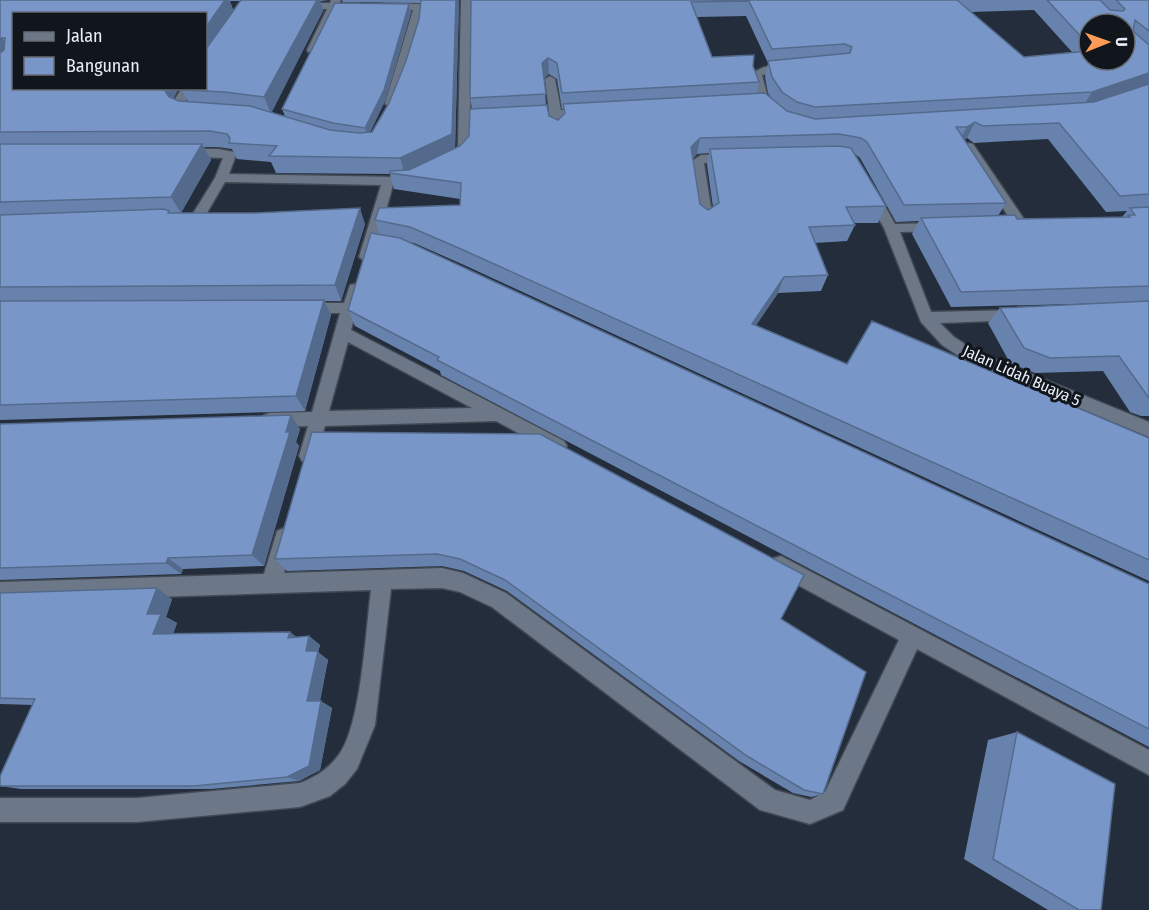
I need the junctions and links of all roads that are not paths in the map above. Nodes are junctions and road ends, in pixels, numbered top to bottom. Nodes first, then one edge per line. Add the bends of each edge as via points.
1 (466, 0) edge
2 (334, 3) edge
3 (420, 3) edge
4 (289, 6) edge
5 (306, 64) edge
6 (800, 67) edge
7 (550, 79) dead end
8 (187, 90) edge
9 (207, 111) edge
10 (602, 112) edge
11 (555, 114) junction
12 (386, 116) edge
13 (510, 117) edge
14 (783, 122) edge
15 (557, 130) edge
16 (966, 144) edge
17 (165, 153) edge
18 (748, 158) edge
19 (443, 166) edge
20 (221, 178) junction
21 (414, 178) edge
22 (388, 181) junction
23 (865, 182) edge
24 (196, 220) edge
25 (706, 220) edge
26 (1021, 225) edge
27 (950, 226) edge
28 (891, 228) junction
29 (371, 242) junction
30 (390, 245) edge
31 (291, 308) edge
32 (349, 308) junction
33 (1031, 314) edge
34 (926, 318) junction
35 (344, 333) junction
36 (498, 414) junction
37 (319, 418) junction
38 (248, 421) edge
39 (1147, 427) edge
40 (571, 453) edge
41 (303, 474) edge
42 (290, 518) edge
43 (767, 558) edge
44 (382, 581) junction
45 (271, 585) junction
46 (0, 592) edge
47 (912, 636) junction
48 (1149, 763) edge
49 (0, 810) edge

1 - 19 street via 470,119 463,152
2 - 3 street
2 - 4 street
2 - 5 street
3 - 12 street
6 - 14 street via 757,73 760,104
7 - 11 street
8 - 9 street via 178,102 182,109
10 - 11 street
11 - 13 street
11 - 15 street
16 - 26 street
17 - 20 street via 230,155
18 - 25 street via 698,161
20 - 22 street
20 - 24 street
21 - 22 street
22 - 29 street via 373,214
23 - 28 street, Jalan Lidah Buaya 5
27 - 28 street
28 - 34 street, Jalan Lidah Buaya 5
29 - 30 street
29 - 32 street
31 - 32 street
32 - 35 street
33 - 34 street
34 - 39 street, Jalan Lidah Buaya 5 via 948,341 971,356
35 - 36 street
35 - 37 street
36 - 37 street
36 - 40 street
37 - 38 street
37 - 41 street
42 - 45 street
43 - 47 street
44 - 45 street
44 - 47 street via 442,578 499,600 769,801 810,812 834,801
44 - 49 street via 364,726 349,760 319,790 137,810
45 - 46 street
47 - 48 street

